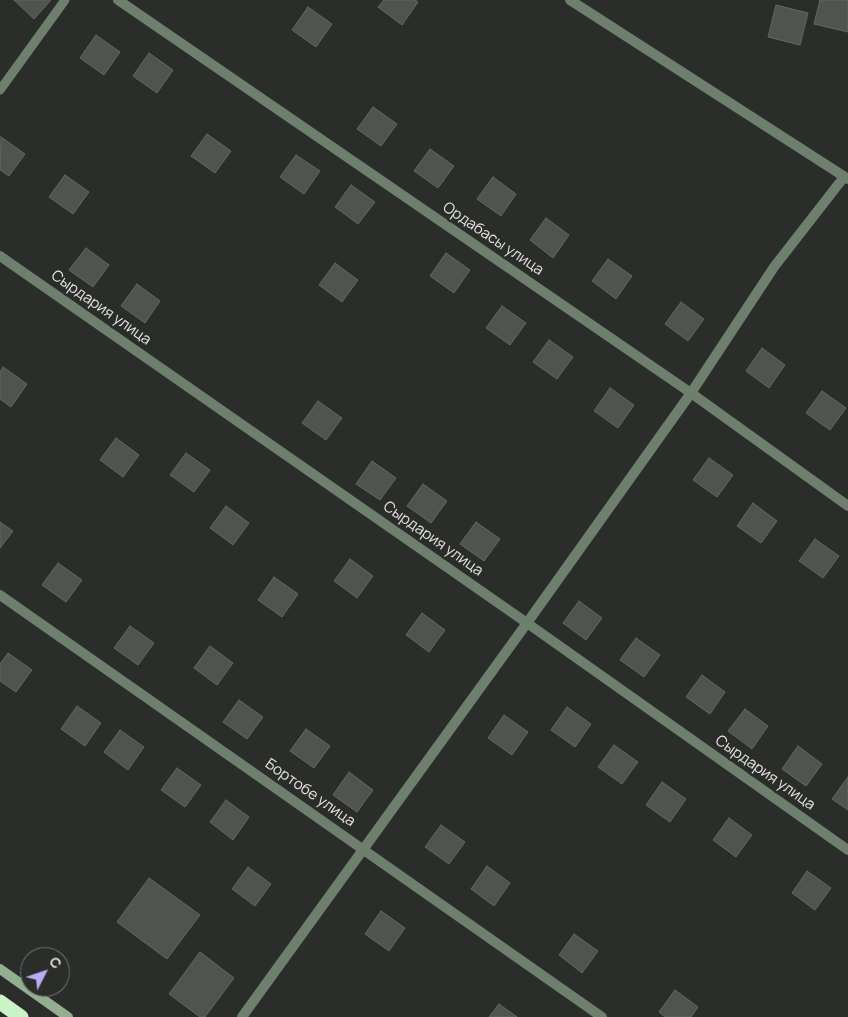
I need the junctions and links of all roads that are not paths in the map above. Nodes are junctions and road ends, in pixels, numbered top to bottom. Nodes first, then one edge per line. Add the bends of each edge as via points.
1 (65, 0) edge
2 (118, 0) edge
3 (573, 1) edge
4 (0, 90) edge
5 (846, 178) edge
6 (0, 256) edge
7 (690, 392) junction
8 (848, 506) edge
9 (0, 595) edge
10 (528, 623) junction
11 (364, 850) junction
12 (848, 850) edge
13 (0, 969) edge
14 (0, 1002) edge
15 (21, 1017) edge
16 (68, 1017) edge
17 (242, 1017) edge
18 (602, 1017) edge

1 - 4 lane
2 - 7 street, Ордабасы улица
3 - 5 street
5 - 7 street via 774,267
6 - 10 street, Сырдария улица
7 - 8 street, Ордабасы улица
7 - 10 street
9 - 11 street, Бортобе улица
10 - 11 street
10 - 12 street, Сырдария улица
11 - 17 street
11 - 18 street, Бортобе улица
13 - 16 main road
14 - 15 highway

